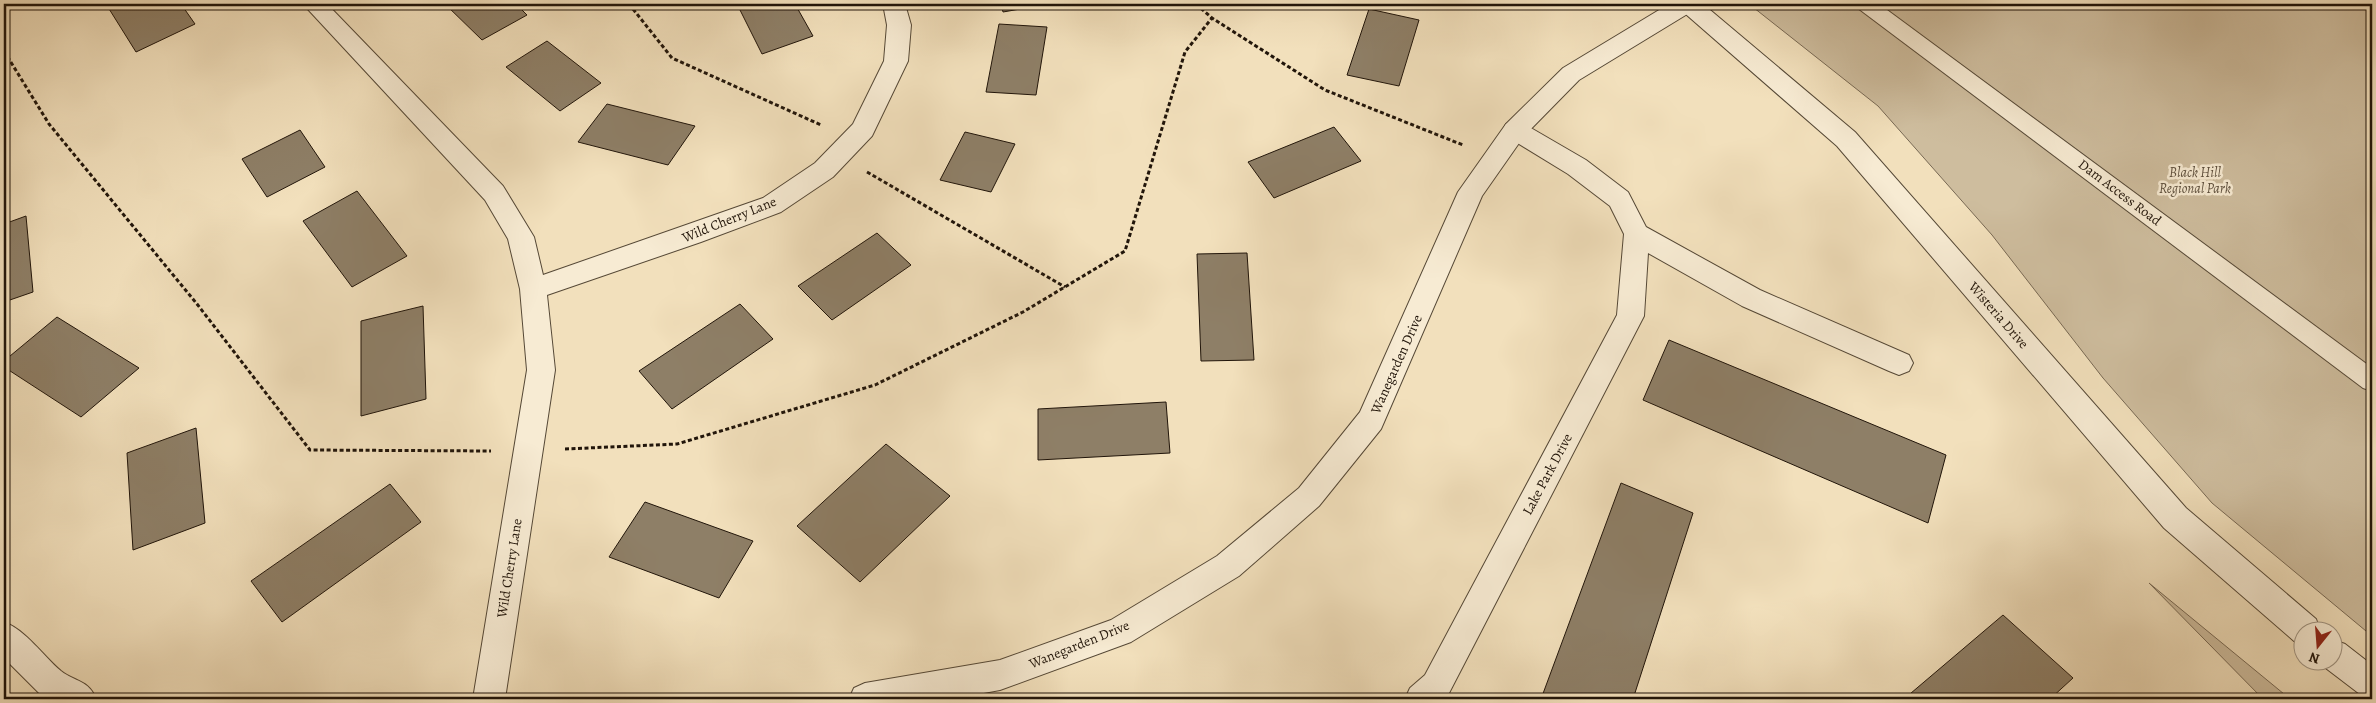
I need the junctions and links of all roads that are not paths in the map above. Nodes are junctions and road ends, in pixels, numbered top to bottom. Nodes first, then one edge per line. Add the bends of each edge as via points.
1 (314, 4) edge
2 (894, 4) edge
3 (1687, 4) edge
4 (1866, 4) edge
5 (1514, 130) junction
6 (1637, 234) junction
7 (533, 289) junction
8 (1898, 363) dead end
9 (2372, 381) edge
10 (2294, 621) edge
11 (4, 638) edge
12 (2344, 663) edge
13 (2372, 684) edge
14 (1434, 695) edge
15 (80, 699) edge
16 (489, 699) edge
17 (865, 699) edge

1 - 7 street, Wild Cherry Lane via 494,193 521,237
2 - 7 street, Wild Cherry Lane via 899,25 896,61 863,130 824,170 772,204
3 - 5 street, Wanegarden Drive via 1571,74
3 - 10 street, Wisteria Drive via 1846,139 2175,518
4 - 9 lane, Dam Access Road
5 - 6 street via 1577,166 1619,199
5 - 17 street, Wanegarden Drive via 1471,192 1371,420 1309,497 1228,566 1120,631 1000,675
6 - 8 street via 1751,298
6 - 14 street, Lake Park Drive via 1630,316
7 - 16 street, Wild Cherry Lane via 541,370
11 - 15 street via 50,683
12 - 13 street

